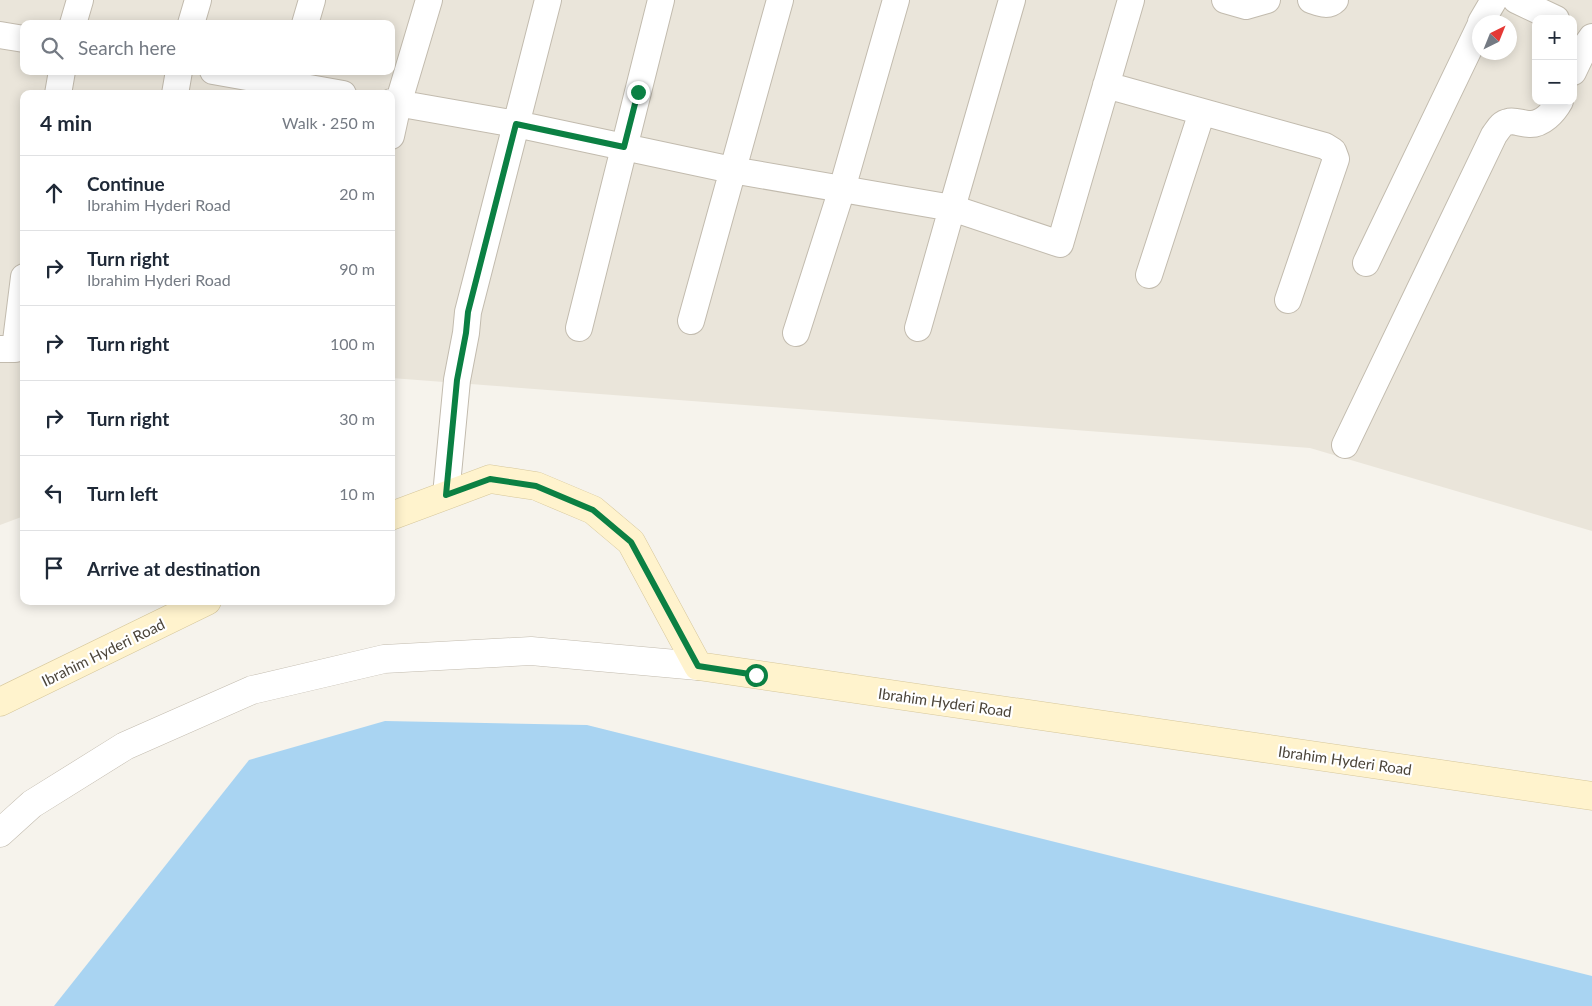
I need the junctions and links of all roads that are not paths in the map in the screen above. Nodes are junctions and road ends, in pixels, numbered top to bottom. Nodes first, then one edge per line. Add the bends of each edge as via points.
1 (80, 0) edge
2 (198, 0) edge
3 (312, 0) edge
4 (429, 0) edge
5 (548, 0) edge
6 (661, 0) edge
7 (780, 0) edge
8 (896, 0) edge
9 (1012, 0) edge
10 (1131, 0) edge
11 (1225, 0) edge
12 (1267, 0) edge
13 (1311, 0) edge
14 (1335, 0) edge
15 (1494, 0) edge
16 (1516, 0) edge
17 (1484, 15) edge
18 (1548, 15) edge
19 (74, 20) edge
20 (193, 20) edge
21 (306, 20) edge
22 (1577, 29) edge
23 (0, 35) edge
24 (1592, 36) edge
25 (20, 38) edge
26 (1472, 43) edge
27 (1577, 64) edge
28 (61, 75) edge
29 (178, 75) edge
30 (238, 75) edge
31 (289, 83) edge
32 (1106, 85) junction
33 (59, 90) edge
34 (176, 90) edge
35 (323, 90) edge
36 (395, 103) edge
37 (1558, 105) edge
38 (1202, 112) junction
39 (516, 124) junction
40 (624, 147) junction
41 (732, 170) junction
42 (842, 189) junction
43 (952, 208) junction
44 (1366, 263) dead end
45 (1149, 275) dead end
46 (1288, 300) dead end
47 (691, 321) dead end
48 (20, 327) edge
49 (579, 328) dead end
50 (918, 328) dead end
51 (796, 333) dead end
52 (0, 349) edge
53 (1345, 445) dead end
54 (446, 495) junction
55 (395, 514) edge
56 (199, 605) edge
57 (698, 666) junction
58 (0, 702) edge
59 (1592, 796) edge
60 (0, 834) edge

1 - 19 street
2 - 20 street
3 - 21 street
4 - 36 street
5 - 39 street
6 - 40 street
7 - 41 street
8 - 42 street
9 - 43 street
10 - 32 street
11 - 12 street via 1246,6
13 - 14 street via 1322,4
15 - 17 street
16 - 18 street
22 - 24 street
23 - 25 street
24 - 27 street
26 - 44 street
28 - 33 street
29 - 34 street
30 - 31 street
31 - 35 street
32 - 38 street
32 - 43 street via 1060,244
36 - 39 street
37 - 53 street via 1546,118 1532,124 1509,121 1494,135
38 - 45 street
38 - 46 street via 1325,146 1333,151 1336,159
39 - 40 street
39 - 54 street via 468,312 457,380
40 - 41 street
40 - 49 street
41 - 42 street
41 - 47 street
42 - 43 street
42 - 51 street
43 - 50 street
48 - 52 street via 15,350
54 - 55 main road
54 - 57 main road via 490,479 536,486 593,510 631,542
56 - 58 main road, Ibrahim Hyderi Road
57 - 59 main road, Ibrahim Hyderi Road
57 - 60 street via 531,651 384,659 318,674 252,690 125,746 32,804

